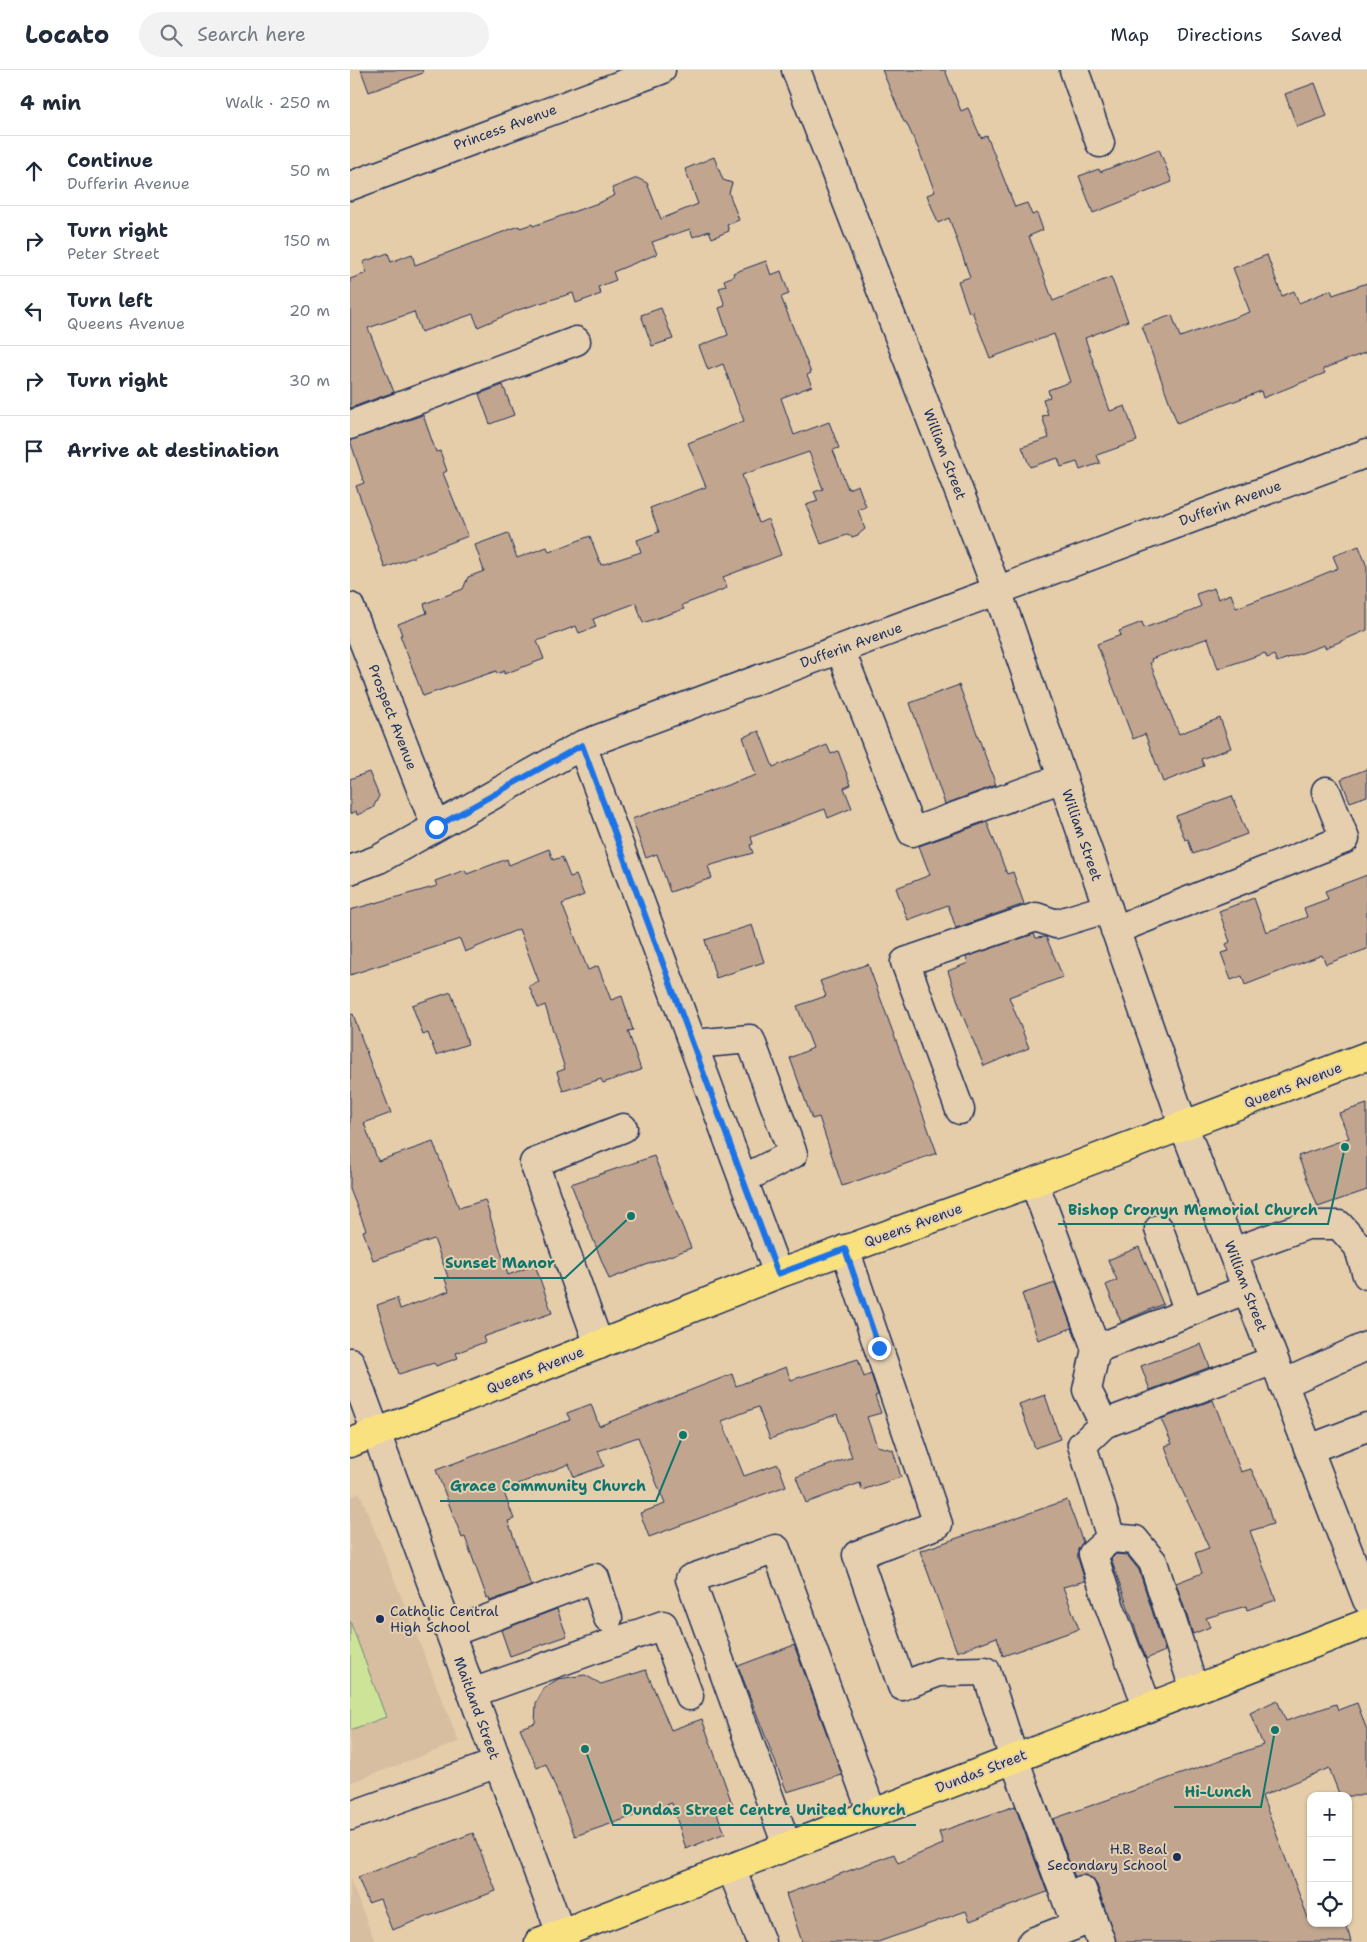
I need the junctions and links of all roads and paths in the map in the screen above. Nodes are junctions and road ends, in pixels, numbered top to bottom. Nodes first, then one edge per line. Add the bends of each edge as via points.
1 (661, 70) edge
2 (796, 70) edge
3 (1074, 70) edge
4 (1100, 143) dead end
5 (352, 178) edge
6 (576, 341) dead end
7 (350, 425) edge
8 (1367, 453) edge
9 (997, 590) junction
10 (350, 607) edge
11 (840, 648) junction
12 (582, 745) junction
13 (1063, 778) junction
14 (1326, 791) dead end
15 (436, 827) junction
16 (350, 870) edge
17 (1112, 919) junction
18 (693, 1044) junction
19 (1367, 1056) edge
20 (960, 1110) dead end
21 (1184, 1127) junction
22 (623, 1128) dead end
23 (743, 1180) junction
24 (1034, 1182) junction
25 (1159, 1228) dead end
26 (845, 1249) junction
27 (1233, 1252) junction
28 (778, 1274) junction
29 (1367, 1275) edge
30 (1247, 1290) junction
31 (1189, 1312) junction
32 (599, 1345) junction
33 (1367, 1346) edge
34 (1096, 1349) junction
35 (350, 1362) edge
36 (1279, 1372) junction
37 (1104, 1424) junction
38 (1367, 1427) edge
39 (376, 1433) junction
40 (350, 1443) edge
41 (1309, 1449) junction
42 (1111, 1538) junction
43 (1367, 1600) edge
44 (608, 1618) dead end
45 (1367, 1623) edge
46 (450, 1633) junction
47 (1194, 1689) junction
48 (472, 1693) junction
49 (689, 1696) dead end
50 (1148, 1708) junction
51 (1022, 1756) junction
52 (498, 1763) junction
53 (872, 1814) junction
54 (350, 1816) edge
55 (788, 1846) junction
56 (731, 1868) junction
57 (555, 1939) edge
58 (761, 1942) edge
59 (1032, 1942) edge
60 (1102, 1942) edge

1 - 5 street, Princess Avenue
2 - 9 street, William Street
3 - 4 street
6 - 7 street
8 - 9 street, Dufferin Avenue
9 - 11 street, Dufferin Avenue
9 - 13 street, William Street
10 - 15 street, Prospect Avenue
11 - 12 street, Dufferin Avenue
11 - 13 street via 912,832
12 - 15 street, Dufferin Avenue
12 - 18 street
13 - 17 street, William Street
14 - 17 street via 1345,839
15 - 16 street, Dufferin Avenue via 379,859
17 - 20 street via 1056,924 1036,917 905,962
17 - 21 street, William Street
18 - 23 street
18 - 23 street via 750,1039 790,1145 793,1154
19 - 21 main road, Queens Avenue
21 - 24 main road, Queens Avenue
21 - 27 street, William Street
22 - 32 street via 534,1163
23 - 28 street
24 - 26 main road, Queens Avenue
24 - 34 street
25 - 31 street
26 - 28 main road, Queens Avenue
26 - 51 street via 938,1524 857,1555 902,1686 939,1672 986,1671
27 - 29 street via 1308,1225 1339,1225 1358,1246
27 - 30 street, William Street
28 - 32 main road, Queens Avenue
30 - 31 street
30 - 36 street, William Street
31 - 34 street
32 - 39 main road, Queens Avenue
33 - 36 street
34 - 37 street via 1087,1390
35 - 39 street, Maitland Street
36 - 37 street
36 - 41 street, William Street
37 - 42 street via 1082,1445
38 - 41 street
39 - 40 main road, Queens Avenue
39 - 46 street, Maitland Street
41 - 43 street, William Street
42 - 47 street via 1135,1540 1153,1562
42 - 50 street via 1093,1554
44 - 46 street via 594,1578
45 - 47 main road, Dundas Street
46 - 48 street, Maitland Street
47 - 50 main road, Dundas Street
48 - 49 street via 663,1625
48 - 52 street, Maitland Street
50 - 51 main road, Dundas Street
51 - 53 main road, Dundas Street
51 - 59 street via 1076,1925
51 - 60 street
52 - 54 street
52 - 57 street, Maitland Street
53 - 55 main road, Dundas Street
53 - 55 street via 776,1549 690,1579
55 - 56 main road, Dundas Street
56 - 57 main road, Dundas Street
56 - 58 street

